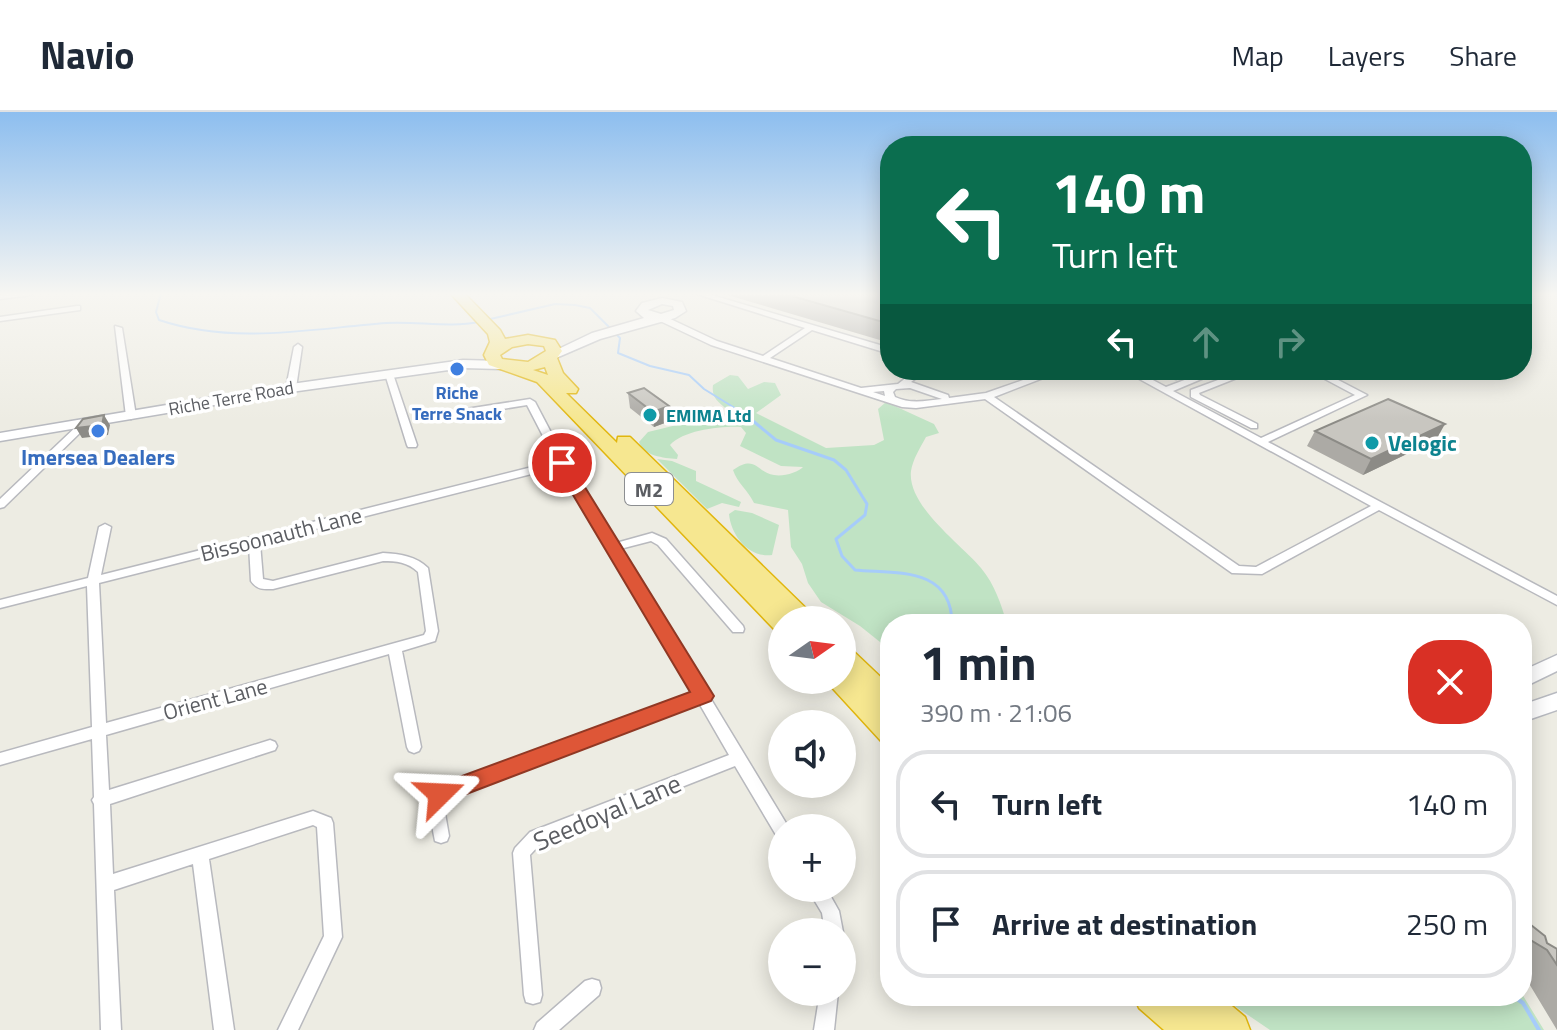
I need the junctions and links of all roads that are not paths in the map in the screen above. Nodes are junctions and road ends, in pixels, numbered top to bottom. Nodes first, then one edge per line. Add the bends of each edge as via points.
1 (119, 336) edge
2 (496, 336) edge
3 (524, 336) edge
4 (580, 336) edge
5 (597, 336) edge
6 (701, 336) edge
7 (798, 336) edge
8 (840, 336) edge
9 (298, 347) dead end
10 (545, 348) junction
11 (880, 348) edge
12 (499, 359) junction
13 (764, 359) junction
14 (389, 374) junction
15 (907, 380) edge
16 (921, 380) edge
17 (1032, 380) edge
18 (1145, 380) edge
19 (1193, 380) edge
20 (1226, 380) edge
21 (1332, 380) edge
22 (897, 386) junction
23 (291, 388) junction
24 (922, 388) junction
25 (860, 390) junction
26 (1165, 391) junction
27 (987, 396) junction
28 (949, 399) junction
29 (927, 401) junction
30 (902, 404) junction
31 (466, 412) dead end
32 (131, 416) junction
33 (84, 424) junction
34 (1254, 426) dead end
35 (1, 438) edge
36 (1260, 442) junction
37 (412, 445) dead end
38 (562, 463) junction
39 (0, 505) edge
40 (1379, 506) junction
41 (105, 527) dead end
42 (254, 541) junction
43 (615, 547) junction
44 (93, 582) junction
45 (1557, 601) edge
46 (0, 604) edge
47 (792, 606) edge
48 (768, 609) edge
49 (738, 629) dead end
50 (395, 650) junction
51 (1557, 662) edge
52 (856, 669) edge
53 (1532, 675) edge
54 (880, 692) edge
55 (852, 694) edge
56 (703, 696) junction
57 (1557, 701) edge
58 (1532, 710) edge
59 (880, 723) edge
60 (97, 731) junction
61 (270, 746) dead end
62 (414, 747) dead end
63 (739, 758) junction
64 (0, 759) edge
65 (100, 800) junction
66 (772, 814) edge
67 (441, 836) dead end
68 (200, 854) junction
69 (104, 885) junction
70 (592, 988) dead end
71 (533, 995) dead end
72 (827, 1006) edge
73 (1163, 1006) edge
74 (1205, 1006) edge
75 (111, 1030) edge
76 (224, 1030) edge
77 (288, 1030) edge
78 (544, 1030) edge
79 (824, 1030) edge
80 (1192, 1030) edge
81 (1232, 1030) edge

1 - 32 street
2 - 12 highway, M2
3 - 10 highway, M2
4 - 10 main road
5 - 10 main road
6 - 13 street
7 - 13 street
8 - 11 street
9 - 23 street
10 - 12 highway via 532,365
10 - 12 highway via 511,341
10 - 47 highway, M2 via 556,375
12 - 14 main road, Riche Terre Road
12 - 48 highway, M2 via 543,379
13 - 25 street
14 - 23 main road, Riche Terre Road
14 - 37 street
15 - 22 street
16 - 24 street
17 - 27 street
18 - 26 street
19 - 26 street
20 - 34 street via 1194,392 1196,397
21 - 36 street via 1362,395
22 - 24 street
22 - 25 street
22 - 30 street via 888,391
23 - 32 main road, Riche Terre Road
24 - 28 street
24 - 29 street via 930,396
25 - 30 street
26 - 36 street
27 - 28 street
27 - 40 street via 1236,570 1258,571
28 - 29 street
29 - 30 street
31 - 38 street via 530,402
32 - 33 main road, Riche Terre Road
33 - 35 main road, Riche Terre Road
33 - 39 street
36 - 40 street
38 - 42 street, Bissoonauth Lane
38 - 43 street
40 - 45 street
41 - 44 street
42 - 44 street, Bissoonauth Lane
42 - 50 street, Orient Lane via 257,581 262,585 383,557 420,565 430,638
43 - 49 street via 652,537 662,542
43 - 56 street
44 - 46 street, Bissoonauth Lane
44 - 60 street
50 - 60 street, Orient Lane
50 - 62 street
51 - 53 main road
52 - 54 highway
55 - 59 highway
56 - 63 street
56 - 67 street via 440,794 435,800
57 - 58 main road
60 - 64 street, Orient Lane
60 - 65 street
61 - 65 street
63 - 66 street
63 - 71 street, Seedoyal Lane via 536,837 524,847
65 - 69 street
68 - 69 street
68 - 76 street
68 - 77 street via 313,818 325,823 333,937
69 - 75 street
70 - 78 street
72 - 79 street
73 - 80 highway
74 - 81 highway

